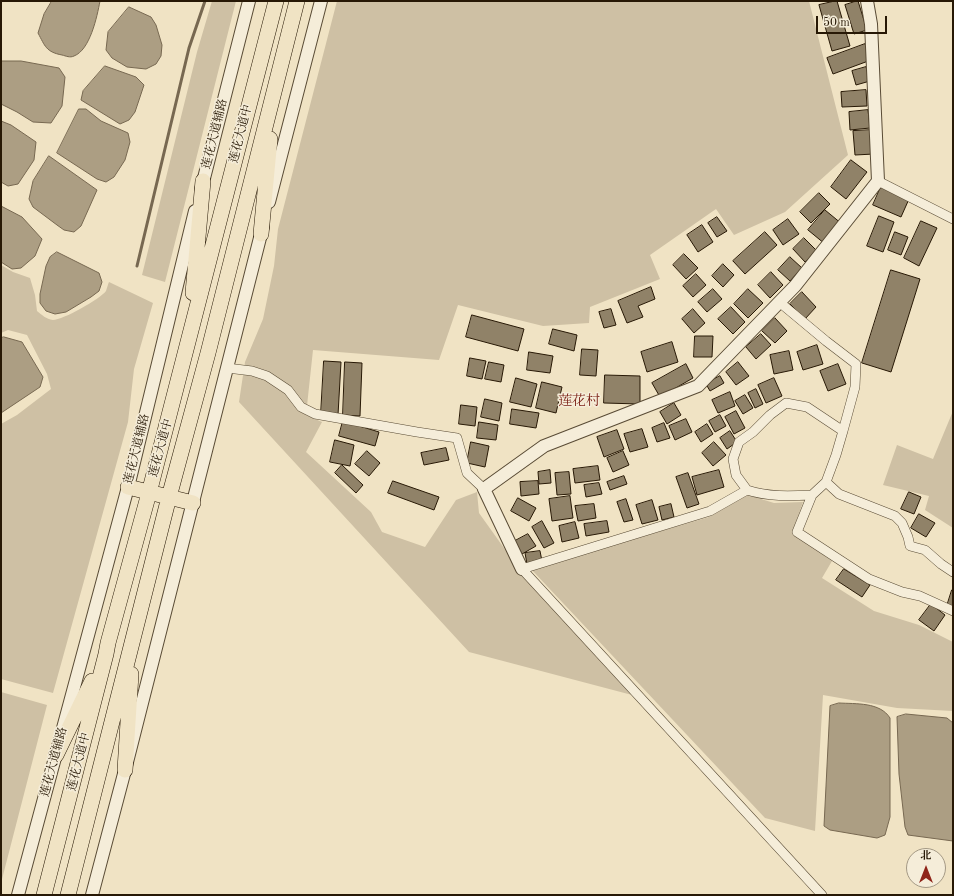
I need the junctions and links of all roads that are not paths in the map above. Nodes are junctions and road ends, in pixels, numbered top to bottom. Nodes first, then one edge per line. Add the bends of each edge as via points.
1 (249, 1) edge
2 (276, 1) edge
3 (297, 1) edge
4 (321, 1) edge
5 (867, 1) edge
6 (276, 87) junction
7 (203, 181) junction
8 (878, 181) junction
9 (953, 219) edge
10 (261, 234) junction
11 (784, 306) dead end
12 (188, 342) junction
13 (208, 353) junction
14 (227, 368) junction
15 (843, 431) junction
16 (826, 482) junction
17 (128, 487) junction
18 (484, 489) junction
19 (747, 490) junction
20 (149, 493) junction
21 (812, 495) junction
22 (169, 497) junction
23 (193, 503) junction
24 (522, 569) junction
25 (953, 572) edge
26 (953, 611) edge
27 (132, 642) junction
28 (107, 648) junction
29 (56, 755) junction
30 (125, 770) junction
31 (18, 895) edge
32 (44, 895) edge
33 (68, 895) edge
34 (92, 895) edge
35 (822, 895) edge

1 - 7 street, 莲花大道辅路
2 - 12 main road, 莲花大道中
3 - 6 main road, 莲花大道中
4 - 10 street
5 - 8 street via 871,24
6 - 10 main road
6 - 13 main road, 莲花大道中
7 - 12 main road
7 - 17 street, 莲花大道辅路
8 - 9 street
8 - 18 street via 795,286 698,386 544,446
10 - 14 street
11 - 15 street via 856,364 855,387
12 - 13 main road
12 - 20 main road, 莲花大道中
13 - 22 main road, 莲花大道中
14 - 18 street via 267,376 288,390 301,407 315,414 457,438 467,473
14 - 23 street
15 - 16 street
15 - 19 street via 807,407 786,403 739,442 732,459 736,475
16 - 21 street
16 - 25 street via 839,494 895,516 902,523 910,546 925,550
17 - 20 main road
17 - 29 street, 莲花大道辅路
18 - 24 street
19 - 21 street via 761,495
19 - 24 street via 710,510
20 - 22 main road
20 - 28 main road, 莲花大道中
21 - 26 street via 797,532 870,579 902,592 920,596
22 - 23 main road
22 - 27 main road, 莲花大道中
23 - 30 street
24 - 35 street
27 - 28 main road
27 - 30 main road
27 - 33 main road, 莲花大道中
28 - 29 main road
28 - 32 main road, 莲花大道中
29 - 31 street, 莲花大道辅路
30 - 34 street

